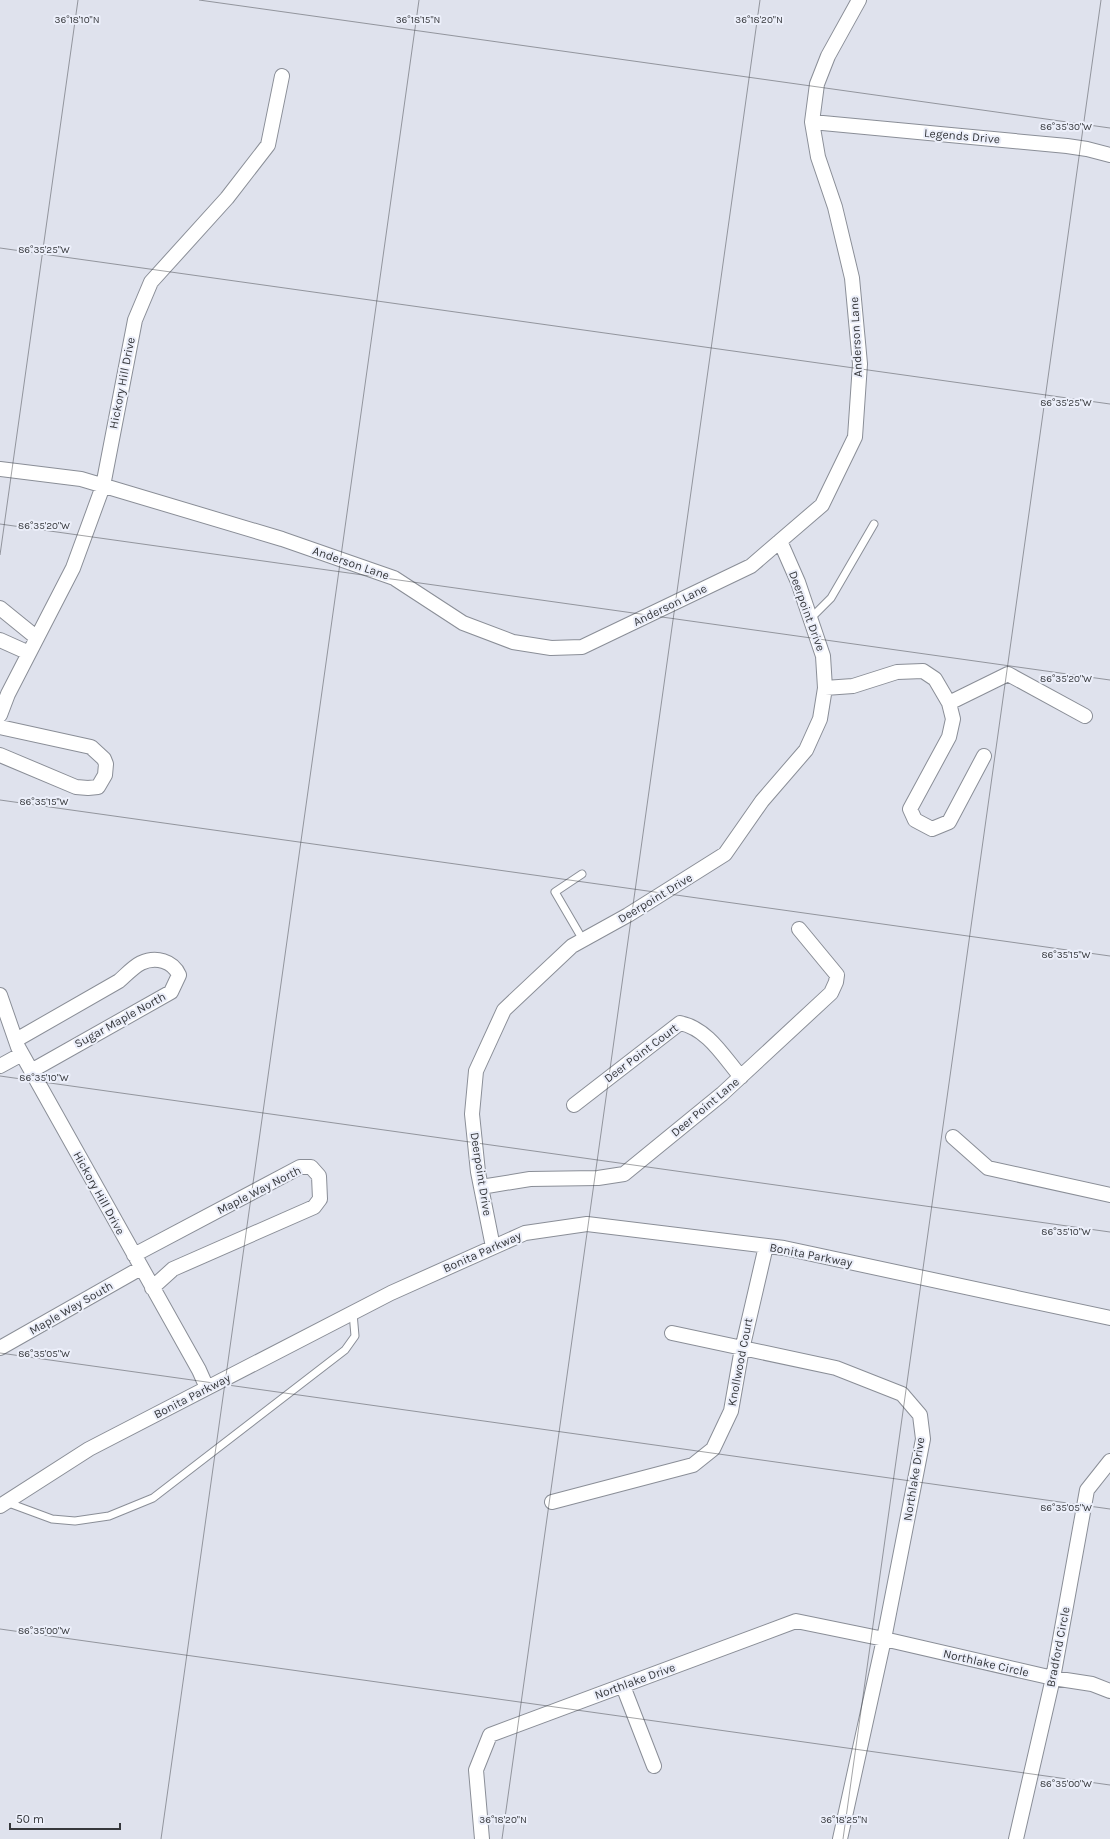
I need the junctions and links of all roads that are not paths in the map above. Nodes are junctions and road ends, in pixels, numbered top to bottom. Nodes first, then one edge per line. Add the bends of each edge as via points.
1 (859, 0) edge
2 (282, 76) dead end
3 (812, 122) junction
4 (1110, 155) edge
5 (0, 469) edge
6 (103, 486) junction
7 (874, 524) dead end
8 (780, 541) junction
9 (0, 608) edge
10 (810, 619) junction
11 (37, 638) junction
12 (0, 640) edge
13 (29, 653) junction
14 (825, 688) junction
15 (949, 704) junction
16 (0, 715) edge
17 (1085, 716) dead end
18 (0, 727) edge
19 (0, 755) edge
20 (984, 756) dead end
21 (582, 874) dead end
22 (799, 929) dead end
23 (583, 940) junction
24 (0, 995) edge
25 (16, 1040) junction
26 (22, 1054) junction
27 (0, 1066) edge
28 (31, 1071) junction
29 (741, 1077) junction
30 (574, 1105) dead end
31 (953, 1137) dead end
32 (481, 1187) junction
33 (1110, 1195) edge
34 (766, 1246) junction
35 (494, 1247) junction
36 (134, 1255) junction
37 (141, 1268) junction
38 (152, 1288) junction
39 (353, 1313) junction
40 (1110, 1318) edge
41 (672, 1333) dead end
42 (0, 1348) edge
43 (742, 1348) junction
44 (207, 1388) junction
45 (1110, 1461) edge
46 (552, 1502) dead end
47 (3, 1503) edge
48 (884, 1639) junction
49 (1053, 1678) junction
50 (623, 1686) junction
51 (1110, 1692) edge
52 (654, 1766) dead end
53 (482, 1839) edge
54 (840, 1839) edge
55 (1016, 1839) edge

1 - 3 street, Anderson Lane via 828,56 817,84
2 - 6 street, Hickory Hill Drive via 268,145 227,198 149,286 135,320
3 - 4 street, Legends Drive via 1068,146
3 - 8 street, Anderson Lane via 818,157 835,207 852,278 860,364 855,437 822,505
5 - 6 street, Anderson Lane via 81,479
6 - 8 street, Anderson Lane via 282,539 394,578 463,623 513,642 551,648 582,647 751,566
6 - 11 street, Hickory Hill Drive via 73,568
7 - 10 lane via 831,598
8 - 10 street, Deerpoint Drive via 798,582
9 - 11 street
10 - 14 street, Deerpoint Drive via 823,656
11 - 13 street, Hickory Hill Drive
12 - 13 street
13 - 16 street, Hickory Hill Drive
14 - 15 street via 853,686 897,672 923,671 935,679
14 - 23 street, Deerpoint Drive via 820,719 806,750 762,801 725,854
15 - 17 street via 1008,674
15 - 20 street via 953,719 950,737 910,808 915,820 932,829 949,822
18 - 19 street via 92,747 104,758 105,775 98,787 76,787
21 - 23 lane via 555,892
22 - 29 street, Deer Point Lane via 837,975 836,982 831,993
23 - 32 street, Deerpoint Drive via 572,946 504,1010 476,1070 472,1114
24 - 25 street, Hickory Hill Drive
25 - 26 street, Hickory Hill Drive
25 - 28 street, Sugar Maple North via 119,982 142,962 163,961 170,963 177,970 179,975 170,992
26 - 27 street
26 - 28 street, Hickory Hill Drive
28 - 36 street, Hickory Hill Drive
29 - 30 street, Deer Point Court via 705,1034 690,1025 680,1023
29 - 32 street, Deer Point Lane via 624,1174 598,1178 530,1179
31 - 33 street via 988,1168
32 - 35 street, Deerpoint Drive
34 - 35 street, Bonita Parkway via 587,1224 525,1233
34 - 40 street, Bonita Parkway
34 - 43 street, Knollwood Court
35 - 39 street, Bonita Parkway via 391,1293
36 - 37 street, Hickory Hill Drive
36 - 38 street, Maple Way North via 300,1167 311,1167 319,1176 320,1199 314,1207 173,1269
37 - 38 street, Hickory Hill Drive
37 - 42 street, Maple Way South
38 - 44 street, Hickory Hill Drive
39 - 44 street, Bonita Parkway
39 - 47 lane via 354,1336 345,1350 153,1498 109,1516 75,1521 52,1518
41 - 43 street, Northlake Drive
43 - 46 street, Knollwood Court via 731,1411 713,1449 693,1465
43 - 48 street, Northlake Drive via 836,1368 902,1394 920,1415 923,1439
44 - 47 street, Bonita Parkway via 89,1449
45 - 49 street, Bradford Circle via 1087,1490
48 - 49 street, Northlake Circle
48 - 50 street, Northlake Drive via 796,1621
48 - 54 street, Northlake Drive
49 - 51 street, Northlake Circle via 1092,1684
49 - 55 street, Bradford Circle
50 - 52 street
50 - 53 street, Northlake Drive via 490,1735 476,1770

